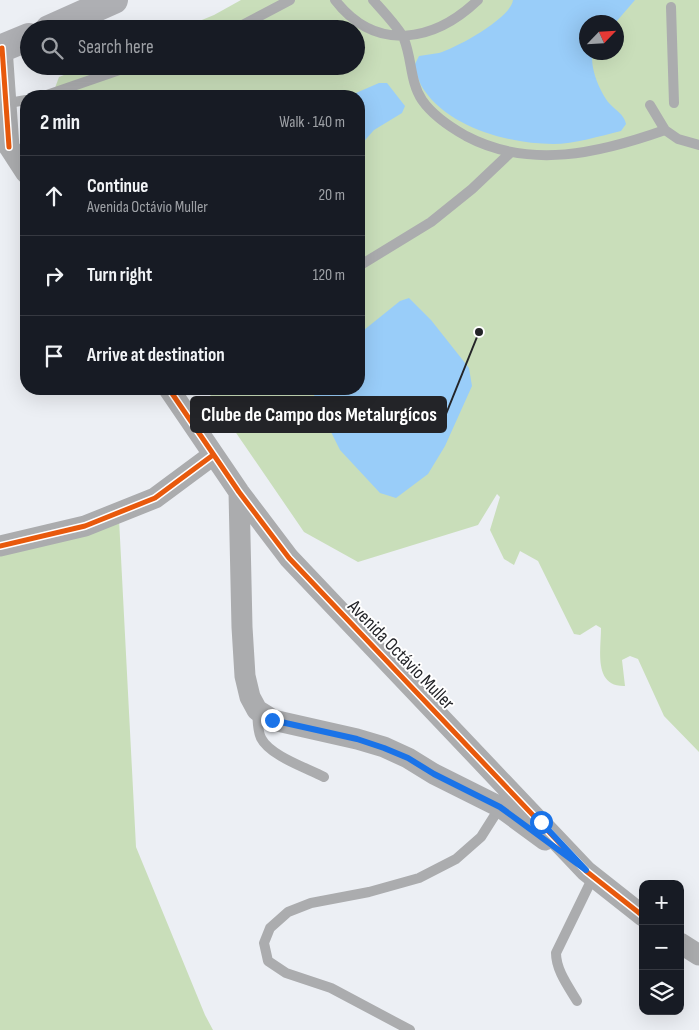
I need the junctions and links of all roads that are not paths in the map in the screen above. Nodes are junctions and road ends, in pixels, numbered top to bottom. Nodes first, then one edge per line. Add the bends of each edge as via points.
1 (114, 0) edge
2 (290, 0) edge
3 (336, 0) edge
4 (373, 0) edge
5 (478, 0) edge
6 (466, 4) edge
7 (671, 7) dead end
8 (68, 20) edge
9 (252, 20) edge
10 (355, 20) edge
11 (365, 27) edge
12 (404, 37) junction
13 (20, 41) edge
14 (1, 49) edge
15 (106, 75) edge
16 (62, 90) edge
17 (11, 102) edge
18 (674, 103) dead end
19 (650, 105) dead end
20 (664, 130) junction
21 (4, 140) edge
22 (699, 144) edge
23 (510, 153) junction
24 (20, 164) edge
25 (365, 262) edge
26 (173, 395) edge
27 (213, 455) junction
28 (239, 492) junction
29 (0, 546) edge
30 (257, 710) junction
31 (324, 777) dead end
32 (500, 807) junction
33 (590, 874) junction
34 (639, 913) edge
35 (684, 946) edge
36 (699, 955) edge
37 (577, 1001) dead end
38 (410, 1030) edge

1 - 8 main road
2 - 9 lane
3 - 10 lane
4 - 12 lane
5 - 6 lane
6 - 12 lane via 463,14 443,26
7 - 18 lane
11 - 12 lane via 387,36
12 - 23 lane via 416,87 422,101 435,116 477,142
13 - 14 main road
14 - 17 street
15 - 16 lane
17 - 21 street
19 - 20 lane
20 - 22 lane via 678,139
20 - 23 lane via 623,145 575,154 536,156
21 - 24 street
23 - 25 lane via 430,222
26 - 27 street, Avenida Octávio Muller
27 - 28 street, Avenida Octávio Muller
27 - 29 street via 155,498 85,526
28 - 30 street via 245,676
28 - 33 street, Avenida Octávio Muller via 289,558
30 - 31 lane via 262,739 272,751
30 - 32 street via 272,720 384,748
32 - 33 street
32 - 38 lane via 481,837 456,859 419,878 311,903 288,912 270,928 264,943 268,961 286,973 331,988
33 - 34 street, Avenida Octávio Muller
33 - 37 lane via 556,953 559,969
35 - 36 street

